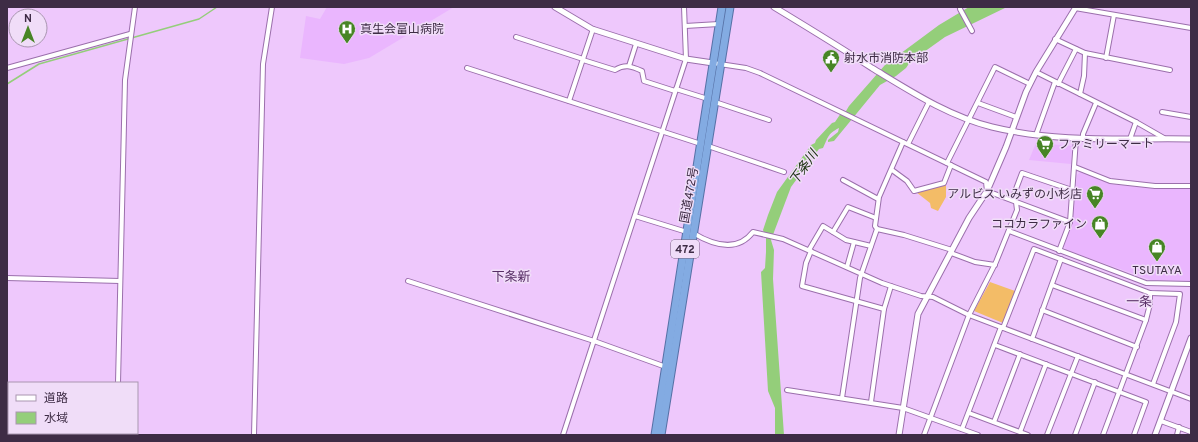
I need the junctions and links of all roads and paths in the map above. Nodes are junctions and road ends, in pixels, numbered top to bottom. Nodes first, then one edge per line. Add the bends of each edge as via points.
1 (135, 7) edge
2 (272, 7) edge
3 (555, 7) edge
4 (684, 7) edge
5 (722, 7) edge
6 (730, 7) edge
7 (774, 7) edge
8 (1075, 7) edge
9 (960, 9) dead end
10 (1114, 15) junction
11 (719, 24) junction
12 (685, 26) junction
13 (1191, 28) edge
14 (593, 29) junction
15 (972, 30) dead end
16 (130, 34) junction
17 (516, 37) dead end
18 (1055, 38) junction
19 (636, 44) junction
20 (1076, 49) junction
21 (1085, 53) junction
22 (1106, 58) junction
23 (686, 59) junction
24 (583, 60) junction
25 (717, 64) junction
26 (629, 66) junction
27 (7, 68) edge
28 (467, 68) dead end
29 (1170, 70) dead end
30 (1036, 72) junction
31 (1057, 83) junction
32 (1030, 84) junction
33 (676, 90) junction
34 (1080, 94) junction
35 (569, 101) junction
36 (711, 101) junction
37 (929, 102) junction
38 (978, 102) junction
39 (1096, 103) junction
40 (1162, 112) dead end
41 (1016, 117) junction
42 (1191, 117) edge
43 (969, 119) junction
44 (769, 120) dead end
45 (1136, 122) junction
46 (1012, 131) junction
47 (662, 132) junction
48 (1036, 136) junction
49 (1076, 139) junction
50 (1083, 139) junction
51 (1130, 139) junction
52 (1165, 139) junction
53 (1191, 139) edge
54 (903, 142) junction
55 (908, 144) junction
56 (704, 145) junction
57 (949, 164) junction
58 (1075, 166) junction
59 (892, 170) junction
60 (784, 172) dead end
61 (843, 180) dead end
62 (1191, 186) edge
63 (1072, 190) junction
64 (987, 191) junction
65 (878, 199) junction
66 (1016, 202) junction
67 (635, 216) junction
68 (876, 218) junction
69 (1070, 222) junction
70 (877, 229) junction
71 (1009, 231) junction
72 (833, 232) junction
73 (690, 233) junction
74 (854, 242) junction
75 (871, 246) junction
76 (810, 251) junction
77 (1059, 251) junction
78 (952, 252) junction
79 (1062, 259) junction
80 (995, 265) junction
81 (847, 267) junction
82 (862, 275) junction
83 (7, 278) edge
84 (120, 281) junction
85 (408, 281) dead end
86 (1191, 284) edge
87 (1052, 285) junction
88 (891, 286) junction
89 (1150, 293) junction
90 (928, 296) junction
91 (855, 302) junction
92 (884, 309) junction
93 (1042, 310) junction
94 (969, 315) junction
95 (1146, 320) junction
96 (1002, 327) junction
97 (1191, 338) edge
98 (1032, 339) junction
99 (594, 342) junction
100 (995, 345) junction
101 (1137, 346) junction
102 (1020, 354) junction
103 (1078, 356) junction
104 (1046, 364) junction
105 (666, 367) junction
106 (1071, 373) junction
107 (1126, 374) junction
108 (118, 382) edge
109 (1095, 382) junction
110 (1153, 384) junction
111 (787, 390) dead end
112 (1172, 391) junction
113 (1119, 392) junction
114 (842, 398) junction
115 (1191, 398) edge
116 (871, 402) junction
117 (904, 408) junction
118 (969, 413) junction
119 (930, 418) junction
120 (1161, 421) junction
121 (994, 422) junction
122 (1179, 428) junction
123 (962, 429) junction
124 (1020, 432) junction
125 (1191, 432) edge
126 (254, 435) edge
127 (563, 435) edge
128 (655, 435) edge
129 (662, 435) edge
130 (899, 435) edge
131 (924, 435) edge
132 (978, 435) edge
133 (1028, 435) edge
134 (1047, 435) edge
135 (1075, 435) edge
136 (1103, 435) edge
137 (1134, 435) edge
138 (1156, 435) edge
139 (1177, 435) edge

1 - 16 street
2 - 126 street via 263,64
3 - 14 street
4 - 12 street
5 - 11 highway, 国道472号 / 472
6 - 25 highway, 国道472号 / 472
7 - 37 street
8 - 10 street
8 - 18 street
9 - 15 street
10 - 13 street
10 - 22 street
11 - 12 street
11 - 25 highway, 国道472号 / 472
12 - 23 street
14 - 19 street
14 - 24 street
16 - 27 street
16 - 84 street via 125,80
17 - 24 street
18 - 20 street
18 - 30 street
19 - 23 street
19 - 26 street
20 - 21 street
20 - 31 street
21 - 22 street
21 - 34 street
22 - 29 street
23 - 25 street
23 - 33 street
24 - 26 street via 615,70
24 - 35 street
25 - 36 highway, 国道472号 / 472
25 - 54 street via 746,68 760,73
26 - 33 street via 642,71 644,81
28 - 35 street
30 - 31 street
30 - 32 street
31 - 34 street
31 - 48 street
32 - 38 street via 995,67
32 - 41 street
33 - 36 street
33 - 47 street
34 - 39 street
35 - 47 street
36 - 44 street
36 - 56 highway, 国道472号 / 472
37 - 43 street
37 - 55 street
38 - 41 street
38 - 43 street
39 - 45 street
39 - 50 street
40 - 42 street
41 - 46 street
43 - 46 street
43 - 57 street
45 - 51 street
45 - 52 street
46 - 48 street
46 - 64 street
47 - 56 street
47 - 67 street
48 - 49 street
49 - 50 street
49 - 58 street
50 - 51 street
51 - 52 street
52 - 53 street
54 - 55 street
54 - 59 street
55 - 57 street
56 - 60 street
56 - 73 highway, 国道472号 / 472
57 - 59 street via 944,183 914,191 907,181
57 - 64 street via 986,182
58 - 62 street via 1110,182
58 - 63 street
59 - 65 street
61 - 65 street
63 - 66 street via 1022,173 1013,197
63 - 69 street
64 - 66 street
64 - 78 street via 969,218
65 - 68 street
66 - 69 street
66 - 71 street via 1017,210
67 - 73 street
67 - 99 street
68 - 70 street
68 - 72 street via 848,207
69 - 77 street
70 - 75 street
70 - 78 street via 904,235
71 - 77 street
71 - 80 street
72 - 74 street
72 - 76 street via 823,226
73 - 76 street via 728,246 746,241 753,232 780,238
73 - 105 highway, 国道472号 / 472
73 - 129 highway, 国道472号 / 472
74 - 75 street
74 - 81 street
75 - 82 street
76 - 81 street
76 - 91 street via 802,286
77 - 86 street via 1146,283
78 - 80 street via 975,262
78 - 90 street
79 - 87 street
79 - 89 street
79 - 96 street via 1034,248
80 - 94 street
81 - 82 street
82 - 88 street
82 - 91 street
83 - 84 street
84 - 108 street
85 - 99 street
87 - 93 street
87 - 95 street
88 - 90 street
88 - 92 street
89 - 95 street
89 - 110 street via 1180,294 1176,322
90 - 94 street
90 - 117 street via 917,318
91 - 92 street
91 - 114 street
92 - 116 street
93 - 98 street
93 - 101 street
94 - 96 street
94 - 119 street
95 - 101 street
96 - 98 street
96 - 100 street
97 - 112 street
98 - 103 street
99 - 105 street
99 - 127 street
100 - 102 street
100 - 118 street
101 - 107 street
102 - 104 street
102 - 121 street
103 - 106 street
103 - 107 street
104 - 106 street
104 - 124 street
105 - 128 highway, 国道472号 / 472
106 - 109 street
106 - 134 street
107 - 110 street
107 - 113 street
109 - 113 street
109 - 135 street
110 - 112 street
111 - 114 street
112 - 115 street
112 - 120 street
113 - 136 street
113 - 137 street via 1146,402
114 - 116 street
116 - 117 street
117 - 119 street
117 - 130 street
118 - 121 street
118 - 123 street
119 - 123 street
119 - 131 street
120 - 122 street
120 - 138 street
121 - 124 street
122 - 125 street
122 - 139 street
123 - 132 street
124 - 133 street

